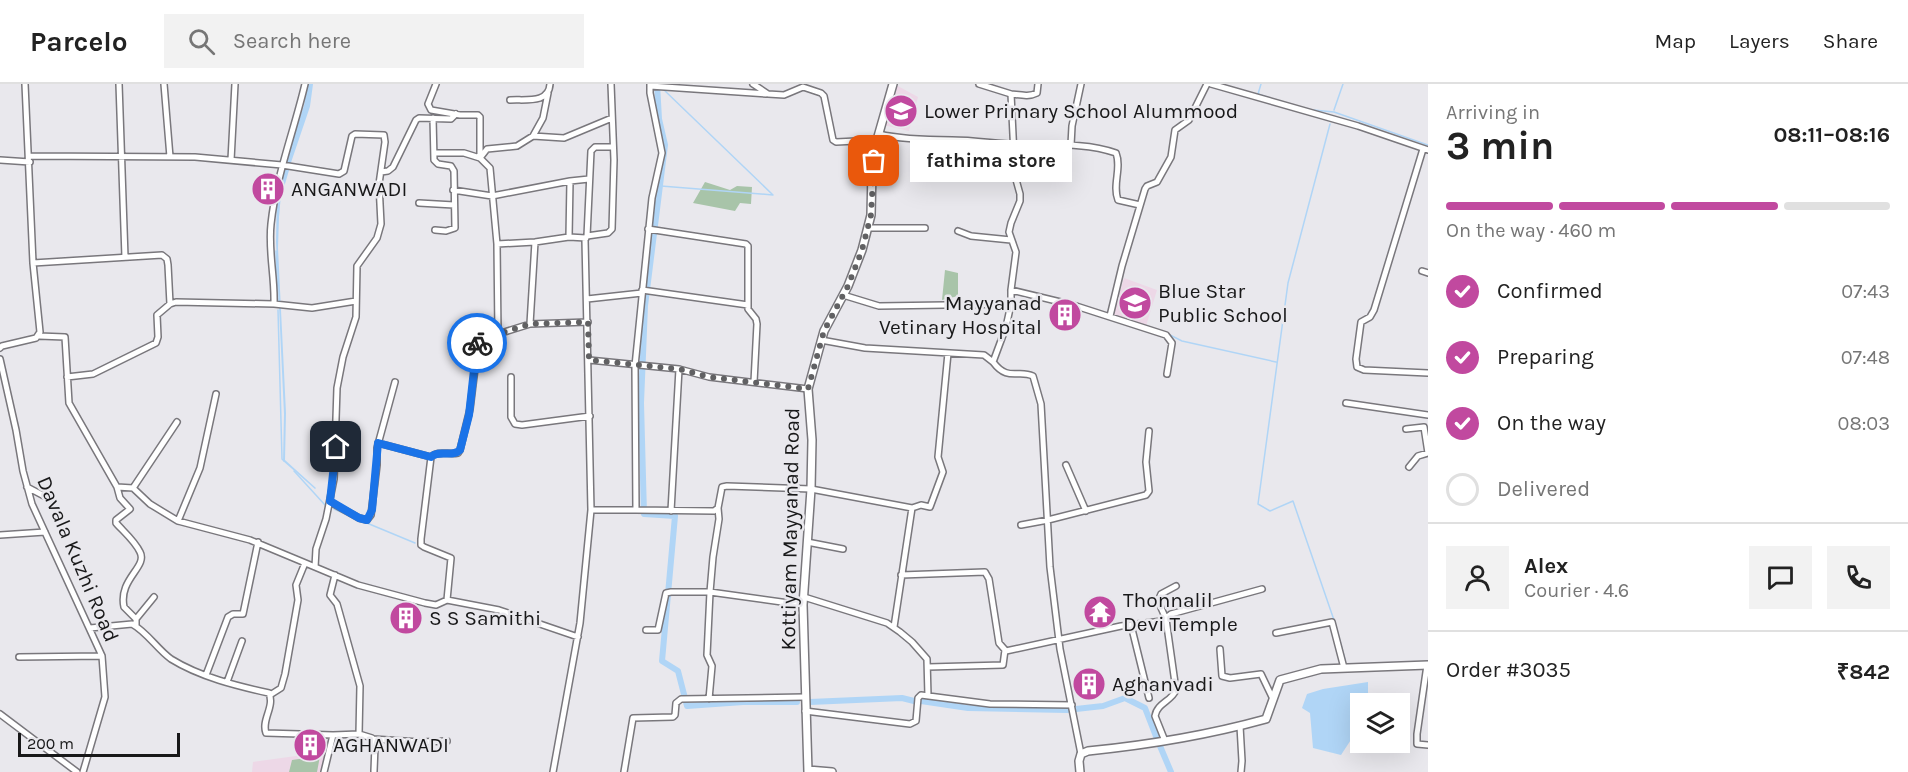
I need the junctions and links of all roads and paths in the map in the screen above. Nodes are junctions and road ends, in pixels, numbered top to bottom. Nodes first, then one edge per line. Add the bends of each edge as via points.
1 (25, 84) edge
2 (119, 84) edge
3 (164, 84) edge
4 (235, 84) edge
5 (305, 84) edge
6 (436, 84) edge
7 (550, 84) edge
8 (611, 84) edge
9 (753, 84) edge
10 (892, 84) edge
11 (980, 84) edge
12 (1038, 84) edge
13 (1081, 84) edge
14 (1209, 84) edge
15 (650, 85) edge
16 (549, 92) junction
17 (1011, 93) junction
18 (768, 94) junction
19 (510, 100) dead end
20 (460, 115) junction
21 (434, 118) junction
22 (612, 118) junction
23 (532, 136) junction
24 (878, 137) junction
25 (1015, 144) junction
26 (1071, 145) junction
27 (613, 147) junction
28 (1425, 149) edge
29 (434, 153) junction
30 (121, 156) junction
31 (170, 157) junction
32 (480, 158) junction
33 (29, 159) junction
34 (0, 160) edge
35 (231, 160) junction
36 (282, 165) junction
37 (381, 172) junction
38 (589, 179) junction
39 (570, 181) junction
40 (453, 190) junction
41 (492, 196) junction
42 (419, 203) dead end
43 (454, 205) junction
44 (1140, 205) junction
45 (868, 228) junction
46 (925, 228) dead end
47 (648, 229) junction
48 (435, 230) dead end
49 (958, 231) dead end
50 (569, 237) junction
51 (586, 237) junction
52 (1011, 240) junction
53 (535, 242) junction
54 (497, 244) junction
55 (125, 257) junction
56 (33, 263) junction
57 (1011, 290) junction
58 (642, 291) junction
59 (843, 295) junction
60 (587, 299) junction
61 (356, 301) junction
62 (170, 304) junction
63 (274, 304) junction
64 (1011, 304) junction
65 (748, 305) junction
66 (1110, 316) junction
67 (588, 322) junction
68 (530, 324) junction
69 (498, 334) junction
70 (39, 336) junction
71 (821, 340) junction
72 (0, 348) edge
73 (948, 353) junction
74 (0, 359) edge
75 (589, 360) junction
76 (993, 362) junction
77 (635, 366) junction
78 (679, 369) junction
79 (1428, 373) edge
80 (1167, 374) dead end
81 (67, 377) junction
82 (511, 377) dead end
83 (395, 382) dead end
84 (754, 382) junction
85 (808, 389) junction
86 (216, 394) dead end
87 (1346, 403) dead end
88 (1428, 415) edge
89 (590, 416) junction
90 (177, 422) dead end
91 (1406, 429) dead end
92 (1149, 431) dead end
93 (378, 443) junction
94 (431, 457) junction
95 (1066, 465) dead end
96 (1409, 467) dead end
97 (27, 486) junction
98 (117, 488) junction
99 (134, 488) junction
100 (811, 489) junction
101 (46, 497) dead end
102 (330, 501) junction
103 (718, 508) junction
104 (912, 508) junction
105 (591, 510) junction
106 (636, 510) junction
107 (671, 511) junction
108 (1086, 511) junction
109 (1048, 520) junction
110 (178, 521) junction
111 (1021, 525) dead end
112 (45, 532) junction
113 (0, 535) edge
114 (258, 542) junction
115 (807, 542) junction
116 (843, 549) dead end
117 (305, 563) junction
118 (315, 567) junction
119 (335, 575) junction
120 (902, 575) junction
121 (1176, 586) dead end
122 (1262, 589) dead end
123 (710, 592) junction
124 (154, 597) dead end
125 (447, 600) junction
126 (804, 601) junction
127 (1166, 619) junction
128 (136, 622) junction
129 (1131, 625) junction
130 (894, 627) junction
131 (90, 628) junction
132 (646, 630) dead end
133 (1276, 633) dead end
134 (578, 637) junction
135 (1058, 638) junction
136 (242, 641) dead end
137 (1220, 649) dead end
138 (1006, 650) junction
139 (102, 656) junction
140 (19, 657) dead end
141 (1428, 665) edge
142 (928, 667) junction
143 (1344, 668) junction
144 (206, 675) junction
145 (227, 682) junction
146 (270, 695) junction
147 (928, 696) junction
148 (805, 697) junction
149 (1149, 698) dead end
150 (709, 699) junction
151 (1273, 699) junction
152 (1072, 705) junction
153 (806, 711) junction
154 (0, 714) edge
155 (1240, 726) junction
156 (358, 734) junction
157 (333, 735) junction
158 (373, 739) junction
159 (447, 741) dead end
160 (1165, 741) junction
161 (1428, 745) edge
162 (1081, 754) junction
163 (374, 771) edge
164 (808, 771) edge
165 (77, 772) edge
166 (83, 772) edge
167 (324, 772) edge
168 (553, 772) edge
169 (624, 772) edge
170 (832, 772) edge
171 (1080, 772) edge
172 (1241, 772) edge

1 - 33 street
2 - 30 street
3 - 31 street
4 - 35 street
5 - 36 street
6 - 20 street via 429,107
7 - 16 street
8 - 22 street
9 - 18 street
10 - 24 main road, Kottiyam Mayyanad Road
11 - 17 street
12 - 17 street via 1038,90 1030,96
13 - 26 street
14 - 28 street
14 - 44 street via 1189,120 1175,130 1171,158 1157,182 1147,186
15 - 18 street
15 - 47 street via 662,153
16 - 19 street via 543,98
16 - 23 street via 543,118
17 - 25 street
18 - 24 street via 784,95 803,87 821,93 833,140
20 - 21 street
20 - 32 street via 480,117
21 - 29 street
21 - 37 street via 416,120 391,170
22 - 23 street via 564,138
22 - 27 street
23 - 32 street via 517,146 487,149
24 - 25 street
24 - 45 main road, Kottiyam Mayyanad Road
25 - 26 street
25 - 52 street via 1015,176 1020,194 1009,232
26 - 44 street via 1116,153 1118,200
27 - 38 street via 592,149
27 - 51 street via 612,229
28 - 79 street via 1374,310 1362,322 1356,359 1358,368 1364,370
29 - 32 street via 464,153
29 - 40 street via 436,163 453,167
30 - 31 street
30 - 33 street
30 - 55 street
31 - 35 street
32 - 41 street via 490,168
33 - 34 street
33 - 56 street
35 - 36 street
36 - 37 street via 342,173 352,136 381,133 385,138
36 - 63 street via 271,222
37 - 61 street via 381,224 377,238 358,262
38 - 39 street
38 - 51 street
39 - 41 street
39 - 50 street
40 - 41 street
40 - 43 street
41 - 54 street
42 - 43 street
43 - 48 street via 455,228
44 - 66 street
45 - 46 street
45 - 59 main road, Kottiyam Mayyanad Road
47 - 58 street
47 - 65 street via 746,244
49 - 52 street
50 - 51 street
50 - 53 street
51 - 60 street
52 - 57 street via 1016,252
53 - 54 street
53 - 68 street
54 - 69 street
55 - 56 street
55 - 62 street via 164,256
56 - 70 street
57 - 64 street
57 - 66 street
58 - 60 street
58 - 65 street
58 - 77 street
59 - 64 street via 887,307
59 - 71 main road, Kottiyam Mayyanad Road
60 - 67 street
61 - 63 street via 312,308
61 - 102 street via 356,317 337,388
62 - 63 street
62 - 81 street via 157,315 156,343 93,374
64 - 76 street
65 - 84 street via 757,324
66 - 80 street via 1169,337 1172,346
67 - 68 street
67 - 75 street
68 - 69 street
69 - 94 street via 485,326 479,331 469,415 460,450
70 - 72 street
70 - 81 street via 64,338
71 - 73 street via 865,348
71 - 85 main road, Kottiyam Mayyanad Road
73 - 76 street via 984,355
73 - 104 street via 938,457 943,472 930,507
74 - 97 street, Davala Kuzhi Road
75 - 77 street
75 - 89 street
76 - 109 street via 1011,375 1030,374 1035,380 1041,404
77 - 78 street
77 - 106 street
78 - 84 street
78 - 107 street
81 - 98 street via 69,403
82 - 89 street via 511,417 515,424
83 - 93 street
84 - 85 street
85 - 100 main road, Kottiyam Mayyanad Road
86 - 110 street via 201,462
87 - 88 street
89 - 105 street
90 - 99 street
91 - 96 street via 1424,427 1428,453 1418,456
92 - 108 street via 1146,495
93 - 94 street
93 - 102 street via 372,510 367,520
94 - 125 street via 421,542 451,558
95 - 108 street
97 - 101 street
97 - 112 street, Davala Kuzhi Road
98 - 99 street
98 - 128 street via 130,509 116,523 140,550 142,559 123,594 124,607
99 - 110 street via 150,504
100 - 103 street via 724,486 720,489
100 - 104 street
100 - 115 main road, Kottiyam Mayyanad Road
102 - 118 street via 316,549
103 - 107 street via 709,512
103 - 123 street
104 - 120 street
105 - 106 street
105 - 134 street
106 - 107 street
108 - 109 street
109 - 111 street
109 - 135 street
110 - 114 street
112 - 113 street
112 - 131 street, Davala Kuzhi Road
114 - 117 street
114 - 144 street via 243,614 228,617
115 - 116 street
115 - 126 main road, Kottiyam Mayyanad Road
117 - 118 street
117 - 146 street via 296,585 298,600 285,674 281,688
118 - 119 street
119 - 125 street via 425,603 436,605
119 - 156 street via 330,595 339,607 360,686
120 - 130 street
120 - 138 street via 985,572 999,643
121 - 127 street via 1161,594 1158,601
122 - 127 street via 1171,614
123 - 126 street
123 - 132 street via 666,593 658,630
123 - 150 street
124 - 128 street
125 - 134 street via 507,612
126 - 130 street
126 - 148 main road, Kottiyam Mayyanad Road
127 - 129 street
127 - 160 street via 1176,690 1155,716
128 - 131 street
128 - 144 street via 156,647 173,660
129 - 135 street
129 - 149 street
130 - 142 street via 924,655
131 - 139 street, Davala Kuzhi Road
133 - 143 street via 1332,622
134 - 168 street
135 - 138 street
135 - 152 street
136 - 145 street
137 - 151 street via 1222,676 1261,674
138 - 142 street via 1003,665
139 - 140 street
139 - 166 street, Davala Kuzhi Road via 105,697
141 - 143 main road
141 - 161 street via 1417,734 1417,744
142 - 147 street
143 - 151 main road via 1321,669 1280,680
144 - 145 street
145 - 146 street
146 - 157 street via 266,733
147 - 152 street via 990,704
147 - 153 street via 918,698 914,724
148 - 150 street
148 - 153 main road, Kottiyam Mayyanad Road
150 - 169 street via 678,700 673,717 633,718
151 - 155 main road via 1266,719
152 - 162 street
153 - 164 main road, Kottiyam Mayyanad Road
154 - 165 street
155 - 160 main road
155 - 172 street
156 - 157 street
156 - 158 street
157 - 167 street
158 - 159 street
158 - 163 street
160 - 162 main road
162 - 171 main road
164 - 170 main road

